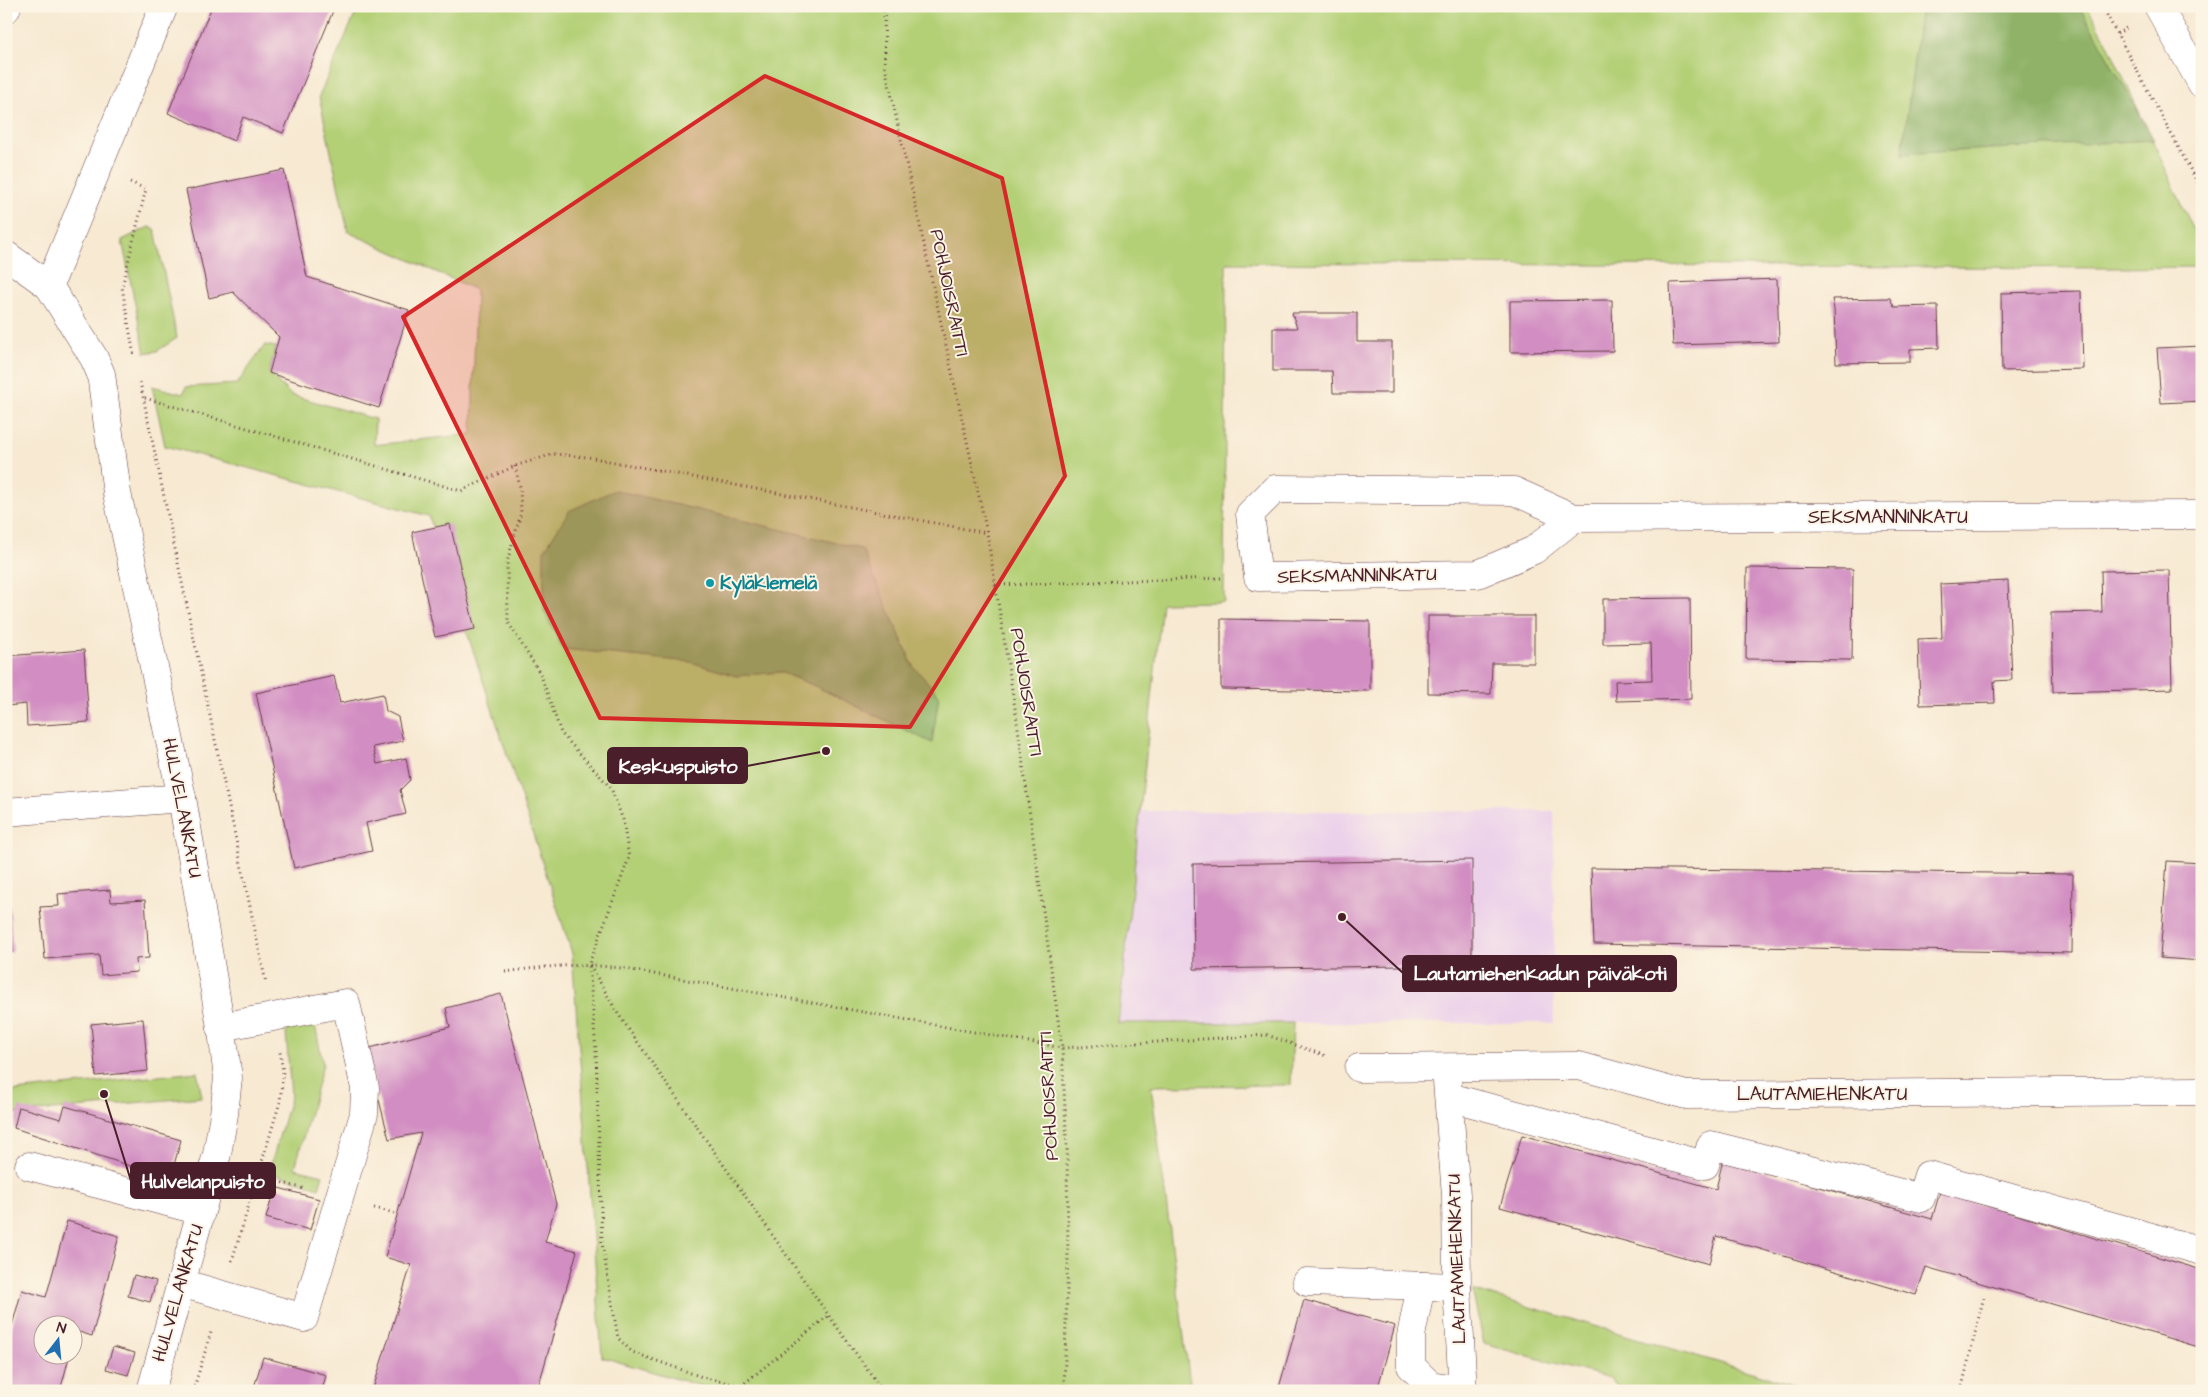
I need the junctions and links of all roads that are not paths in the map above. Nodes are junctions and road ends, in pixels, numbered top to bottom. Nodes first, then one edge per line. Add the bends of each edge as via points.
1 (164, 6) edge
2 (2158, 6) edge
3 (2195, 55) edge
4 (2202, 84) edge
5 (6, 255) edge
6 (49, 286) junction
7 (2202, 515) edge
8 (1574, 518) junction
9 (182, 798) junction
10 (6, 812) edge
11 (221, 1027) junction
12 (1446, 1067) junction
13 (1359, 1068) road end
14 (2202, 1091) edge
15 (1448, 1097) junction
16 (28, 1166) dead end
17 (201, 1212) junction
18 (2202, 1251) edge
19 (1308, 1282) dead end
20 (181, 1283) junction
21 (1421, 1286) junction
22 (1457, 1287) junction
23 (151, 1391) edge
24 (1463, 1391) edge

1 - 6 street
2 - 3 street
3 - 4 street
5 - 6 street, HULVELANKATU
6 - 9 street, HULVELANKATU via 101,374 117,493
7 - 8 street, SEKSMANNINKATU
8 - 8 street, SEKSMANNINKATU via 1534,550 1478,574 1258,577 1250,514 1275,489 1514,492
9 - 10 street
9 - 11 street, HULVELANKATU
11 - 17 street, HULVELANKATU via 228,1078 217,1154
11 - 20 street via 346,1003 365,1088 364,1114 304,1318
12 - 13 street, LAUTAMIEHENKATU
12 - 14 street, LAUTAMIEHENKATU via 1579,1066 1686,1095
12 - 15 street, LAUTAMIEHENKATU
15 - 18 street via 1705,1165 1711,1144 1921,1198 1928,1175
15 - 22 street, LAUTAMIEHENKATU via 1456,1195
16 - 17 street
17 - 20 street, HULVELANKATU
19 - 21 street
20 - 23 street, HULVELANKATU
21 - 22 street
21 - 24 street via 1411,1336 1411,1366 1430,1385
22 - 24 street, LAUTAMIEHENKATU

